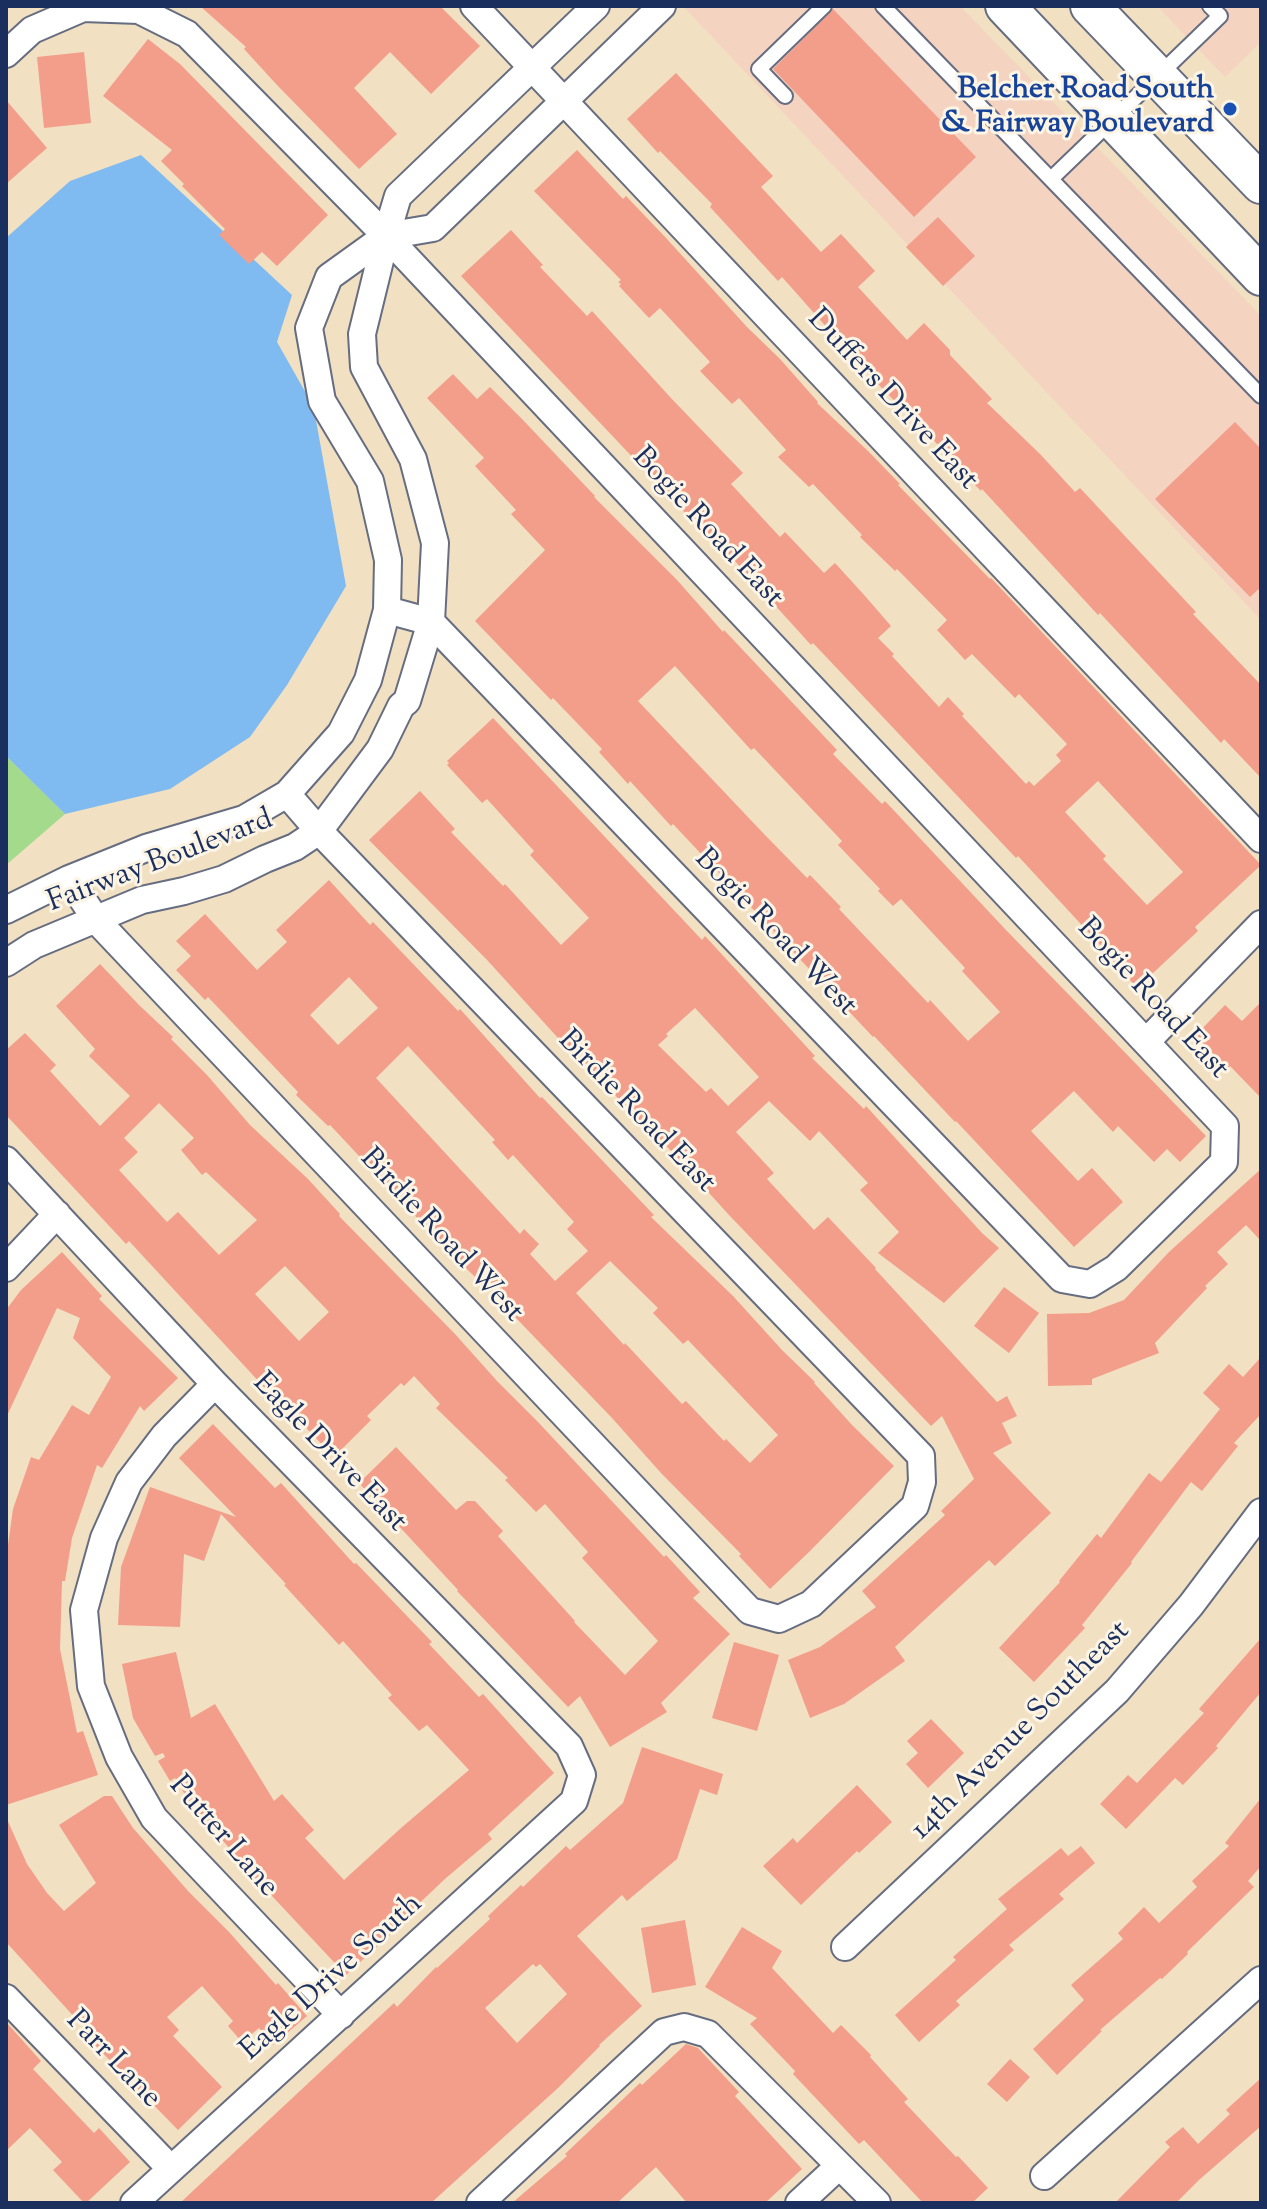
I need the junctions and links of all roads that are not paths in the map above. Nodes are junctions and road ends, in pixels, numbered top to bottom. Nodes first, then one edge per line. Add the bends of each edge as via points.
1 (474, 6) edge
2 (596, 6) edge
3 (662, 6) edge
4 (824, 6) edge
5 (883, 6) edge
6 (1005, 6) edge
7 (1090, 6) edge
8 (1210, 6) edge
9 (83, 8) edge
10 (6, 54) edge
11 (533, 67) junction
12 (1158, 77) junction
13 (785, 96) dead end
14 (565, 102) junction
15 (1112, 120) junction
16 (1051, 179) junction
17 (1261, 184) edge
18 (386, 236) junction
19 (1261, 276) edge
20 (1261, 396) edge
21 (387, 610) junction
22 (431, 622) junction
23 (287, 794) junction
24 (319, 831) junction
25 (1261, 839) edge
26 (69, 879) junction
27 (6, 910) edge
28 (97, 921) junction
29 (1261, 924) edge
30 (6, 963) edge
31 (1146, 1042) junction
32 (6, 1160) edge
33 (1224, 1162) joint
34 (57, 1214) junction
35 (6, 1268) edge
36 (215, 1384) junction
37 (1261, 1512) edge
38 (779, 1619) joint
39 (574, 1801) joint
40 (845, 1947) dead end
41 (1261, 1980) edge
42 (6, 1998) edge
43 (341, 2015) junction
44 (839, 2166) junction
45 (171, 2169) junction
46 (1044, 2176) dead end
47 (134, 2203) edge
48 (480, 2203) edge
49 (799, 2203) edge
50 (877, 2203) edge

1 - 11 street, Duffers Drive East
2 - 11 street, Fairway Boulevard
3 - 14 street, Fairway Boulevard
4 - 13 lane via 759,69
5 - 16 lane
6 - 15 main road
7 - 12 main road
8 - 12 lane via 1220,16
9 - 10 street via 32,30
9 - 18 street, Bogie Road East via 139,10 187,34
11 - 14 street, Duffers Drive East
11 - 18 street, Fairway Boulevard via 398,196
12 - 15 lane
12 - 17 main road
14 - 18 street, Fairway Boulevard via 433,228
14 - 25 street, Duffers Drive East
15 - 16 lane
15 - 19 main road
16 - 20 lane
18 - 21 street, Fairway Boulevard via 329,277 309,328 322,401 370,481 388,560
18 - 22 street, Fairway Boulevard via 362,334 364,367 413,459 421,487 435,543
18 - 31 street, Bogie Road East
21 - 22 street
21 - 23 street, Fairway Boulevard via 368,680 341,733
22 - 24 street, Fairway Boulevard via 407,701 380,749
22 - 33 street, Bogie Road West via 1062,1279 1090,1284 1116,1268
23 - 24 street, Birdie Road East
23 - 26 street, Fairway Boulevard via 244,819 146,848
24 - 28 street, Fairway Boulevard via 224,879 142,900
24 - 38 street, Birdie Road East via 921,1456 922,1482 915,1506 811,1604
26 - 27 street, Fairway Boulevard
26 - 28 street, Birdie Road West
28 - 30 street, Fairway Boulevard via 34,945
28 - 38 street, Birdie Road West via 750,1611
29 - 31 street
31 - 33 street, Bogie Road East via 1225,1126
32 - 34 street, Eagle Drive East
34 - 35 street
34 - 36 street, Eagle Drive East
36 - 39 street, Eagle Drive East via 569,1746 582,1775
36 - 43 street, Putter Lane via 164,1436 129,1482 104,1538 84,1610 91,1686 119,1757 154,1818
37 - 40 street, 14th Avenue Southeast via 1117,1691
39 - 43 street, Eagle Drive South
41 - 46 street
42 - 45 street, Parr Lane
43 - 45 street, Eagle Drive South
44 - 48 street via 708,2034 684,2027 664,2032
44 - 49 street
44 - 50 street
45 - 47 street, Eagle Drive South

